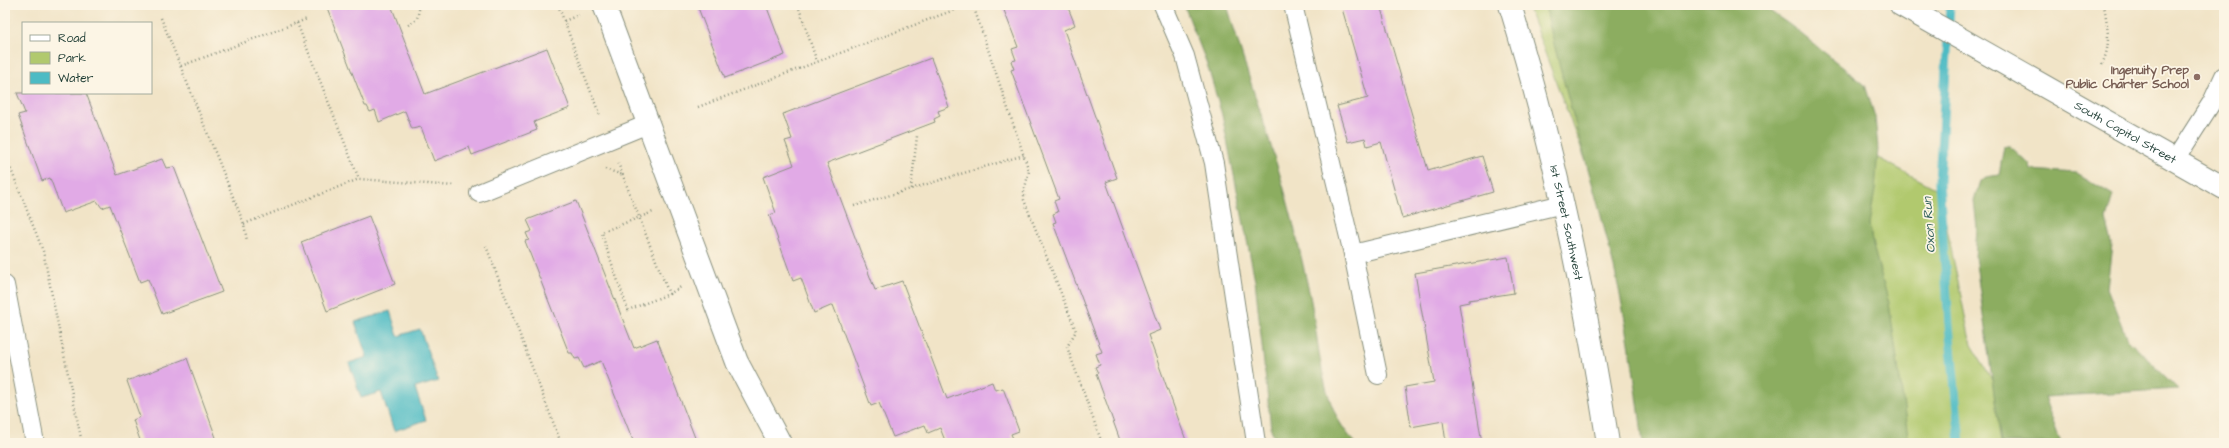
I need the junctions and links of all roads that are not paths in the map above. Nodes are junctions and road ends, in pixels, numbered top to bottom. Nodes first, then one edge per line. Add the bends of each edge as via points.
1 (604, 5) edge
2 (1163, 5) edge
3 (1293, 5) edge
4 (1510, 5) edge
5 (1901, 5) edge
6 (2224, 76) edge
7 (648, 124) junction
8 (2175, 160) junction
9 (2224, 188) edge
10 (479, 193) road end
11 (1563, 204) junction
12 (1353, 254) junction
13 (5, 284) edge
14 (1378, 375) dead end
15 (35, 443) edge
16 (780, 443) edge
17 (1256, 443) edge
18 (1608, 443) edge

1 - 7 street
2 - 17 lane via 1185,56 1214,163
3 - 12 lane
4 - 11 street, 1st Street Southwest
5 - 8 street, South Capitol Street
6 - 8 lane via 2212,102
7 - 10 lane
7 - 16 street via 737,362
8 - 9 street, South Capitol Street
11 - 12 lane
11 - 18 street, 1st Street Southwest
12 - 14 lane
13 - 15 lane

